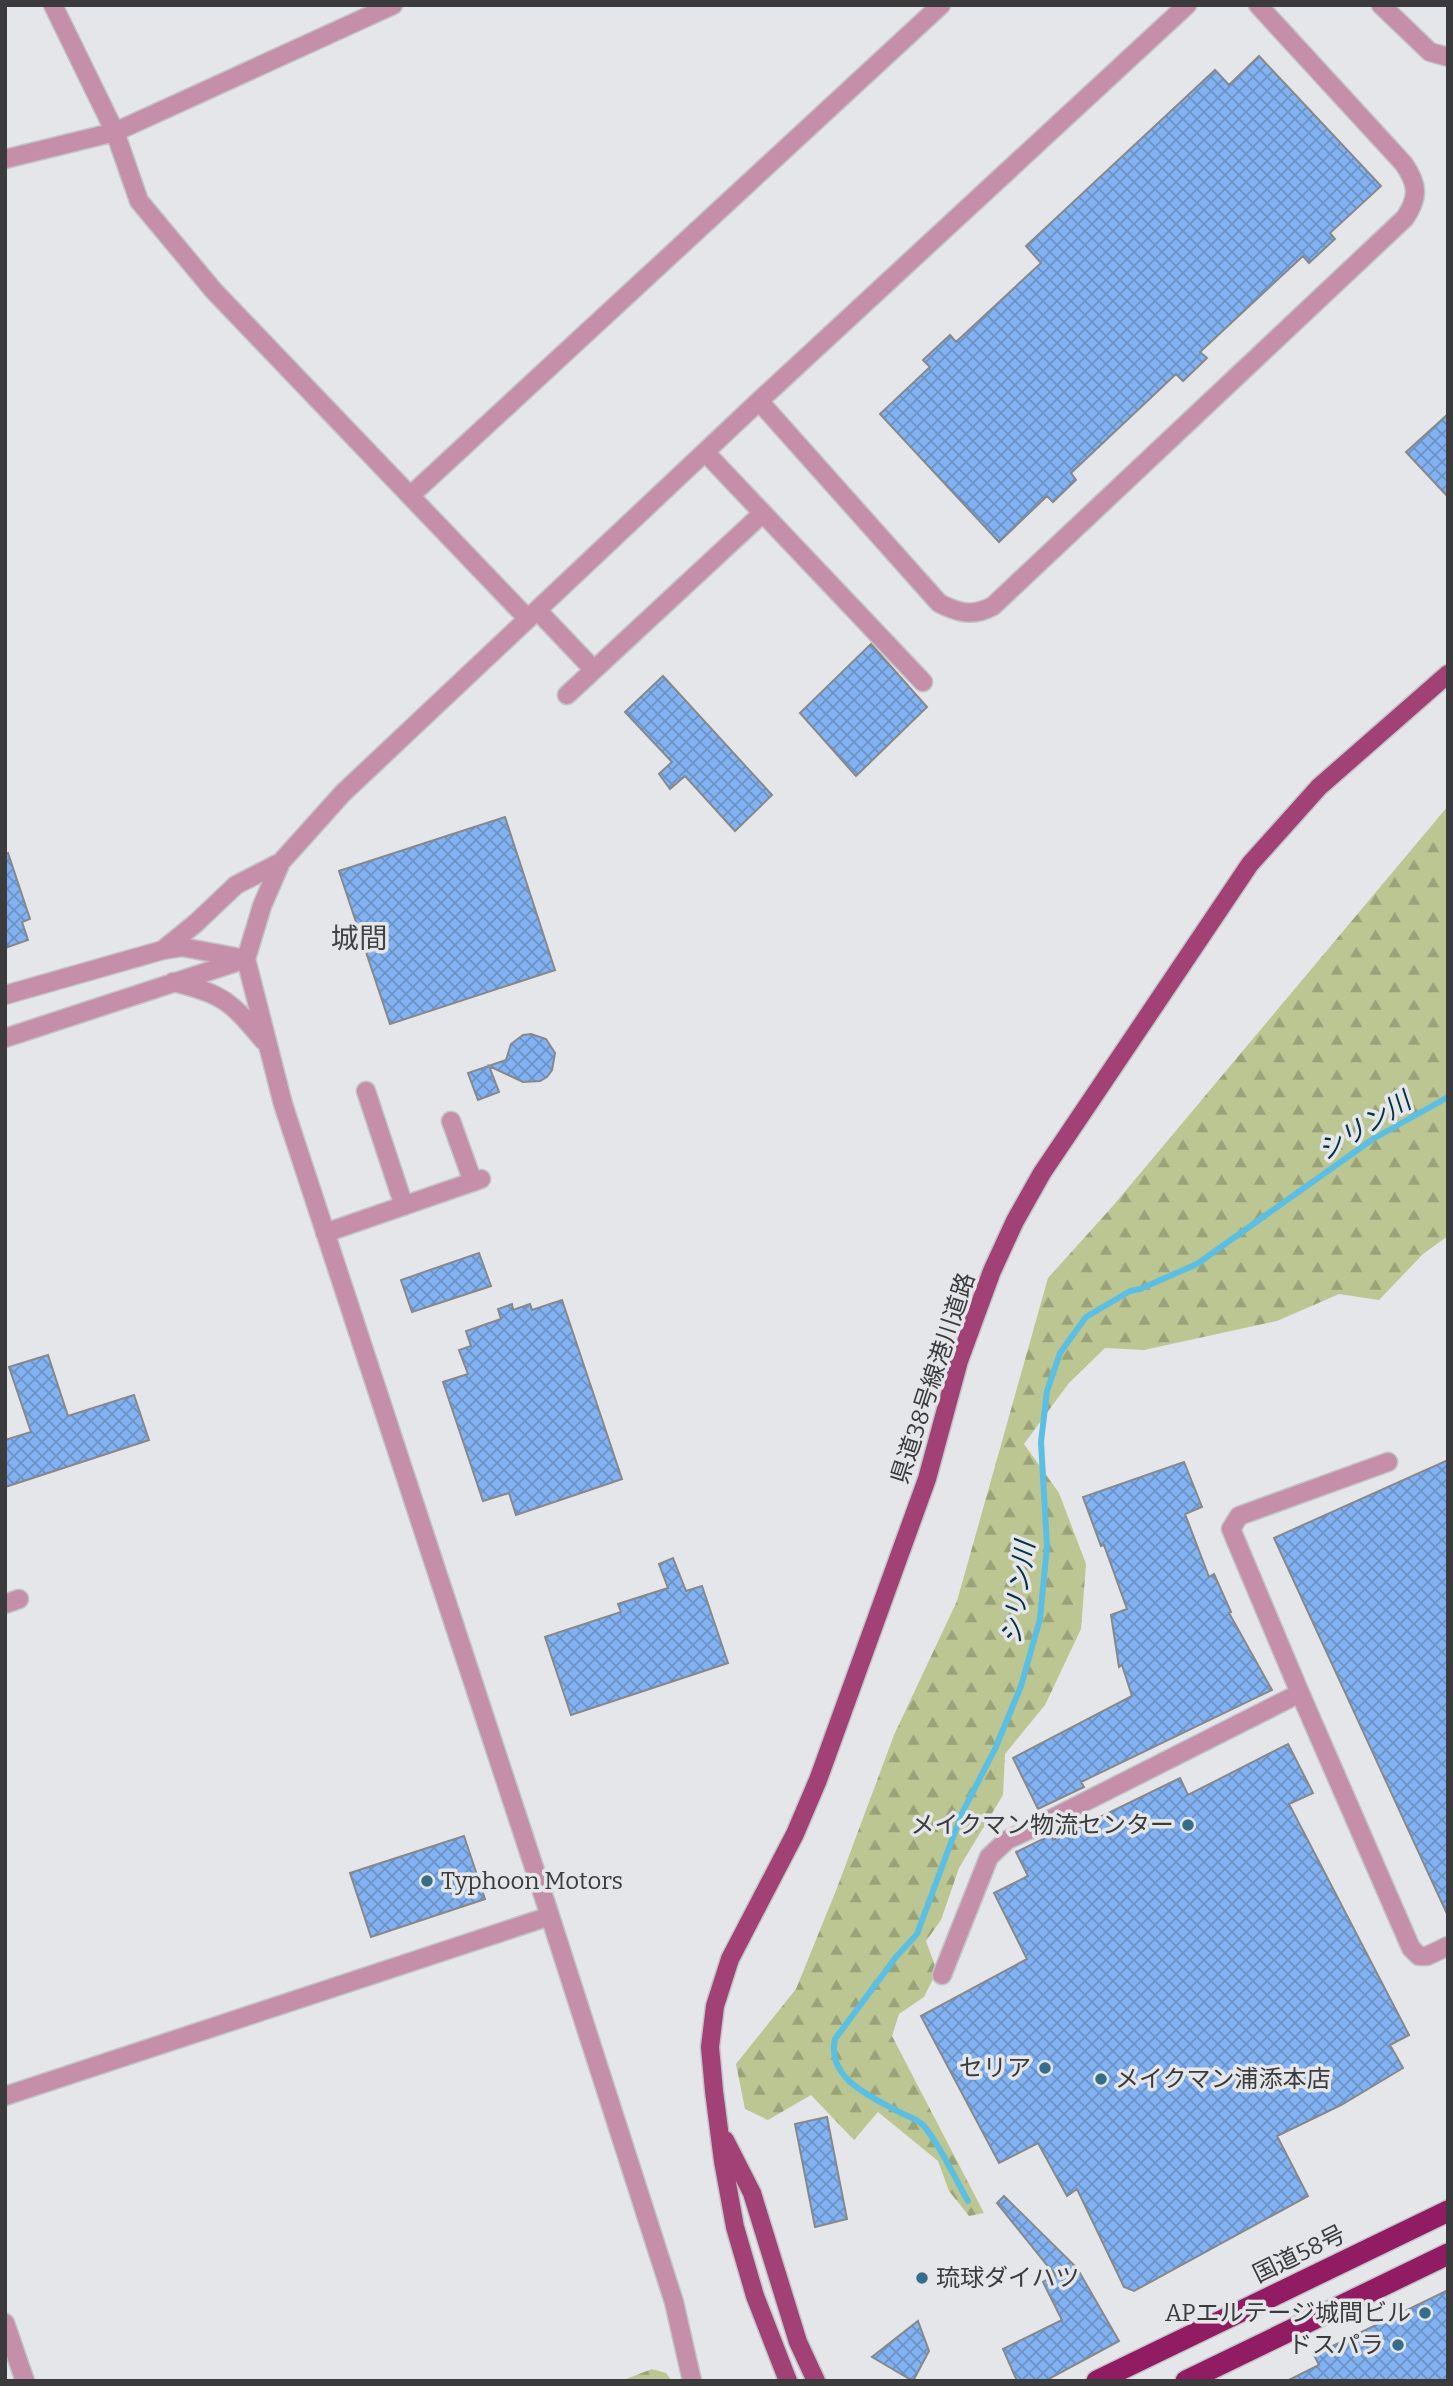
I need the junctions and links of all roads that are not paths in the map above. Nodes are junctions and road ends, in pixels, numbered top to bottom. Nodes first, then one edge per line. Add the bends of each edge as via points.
1 (53, 5) edge
2 (393, 5) edge
3 (941, 5) edge
4 (1187, 5) edge
5 (1258, 5) edge
6 (1381, 5) edge
7 (1448, 57) edge
8 (115, 132) junction
9 (5, 159) edge
10 (759, 401) junction
11 (705, 452) junction
12 (410, 496) junction
13 (763, 513) junction
14 (532, 614) junction
15 (594, 670) junction
16 (1448, 674) edge
17 (923, 682) dead end
18 (567, 695) dead end
19 (281, 862) junction
20 (163, 950) junction
21 (246, 959) junction
22 (173, 982) junction
23 (5, 995) edge
24 (5, 1038) edge
25 (268, 1045) junction
26 (366, 1091) dead end
27 (452, 1121) dead end
28 (404, 1206) junction
29 (325, 1233) junction
30 (1388, 1462) dead end
31 (1300, 1693) junction
32 (550, 1916) junction
33 (1448, 1946) edge
34 (942, 1975) dead end
35 (5, 2096) edge
36 (720, 2130) junction
37 (1448, 2211) edge
38 (1448, 2254) edge
39 (5, 2323) edge
40 (25, 2381) edge
41 (692, 2381) edge
42 (788, 2381) edge
43 (816, 2381) edge
44 (1097, 2381) edge
45 (1186, 2381) edge

1 - 8 lane
2 - 8 lane
3 - 12 lane
4 - 10 lane
5 - 10 lane via 1404,164 1416,192 1413,208 993,606 965,614 939,603
6 - 7 lane via 1430,52
8 - 9 lane
8 - 12 lane via 139,201 214,291
10 - 11 lane
11 - 13 lane
11 - 14 lane
12 - 14 lane
13 - 15 lane
13 - 17 lane
14 - 15 lane
14 - 19 lane via 343,793
15 - 18 lane
16 - 36 main road, 県道38号線港川道路 via 1319,787 1250,864 1014,1220 959,1361 927,1479 827,1756 795,1834 722,1981 710,2047
19 - 20 lane via 236,885
19 - 21 lane
20 - 21 lane via 182,947
20 - 23 lane
21 - 22 lane
21 - 25 lane
22 - 24 lane
22 - 25 lane via 232,1004
25 - 29 lane
26 - 28 lane
27 - 28 lane via 477,1181
28 - 29 lane
29 - 32 lane
30 - 31 lane via 1239,1516 1231,1529
31 - 33 lane via 1411,1948 1419,1956 1427,1956
31 - 34 lane via 1007,1840 989,1857
32 - 35 lane
32 - 41 lane via 674,2302
36 - 42 main road, 県道38号線港川道路 via 735,2227
36 - 43 main road, 県道38号線港川道路 via 752,2193 798,2342
37 - 44 highway, 国道58号
38 - 45 highway
39 - 40 lane

